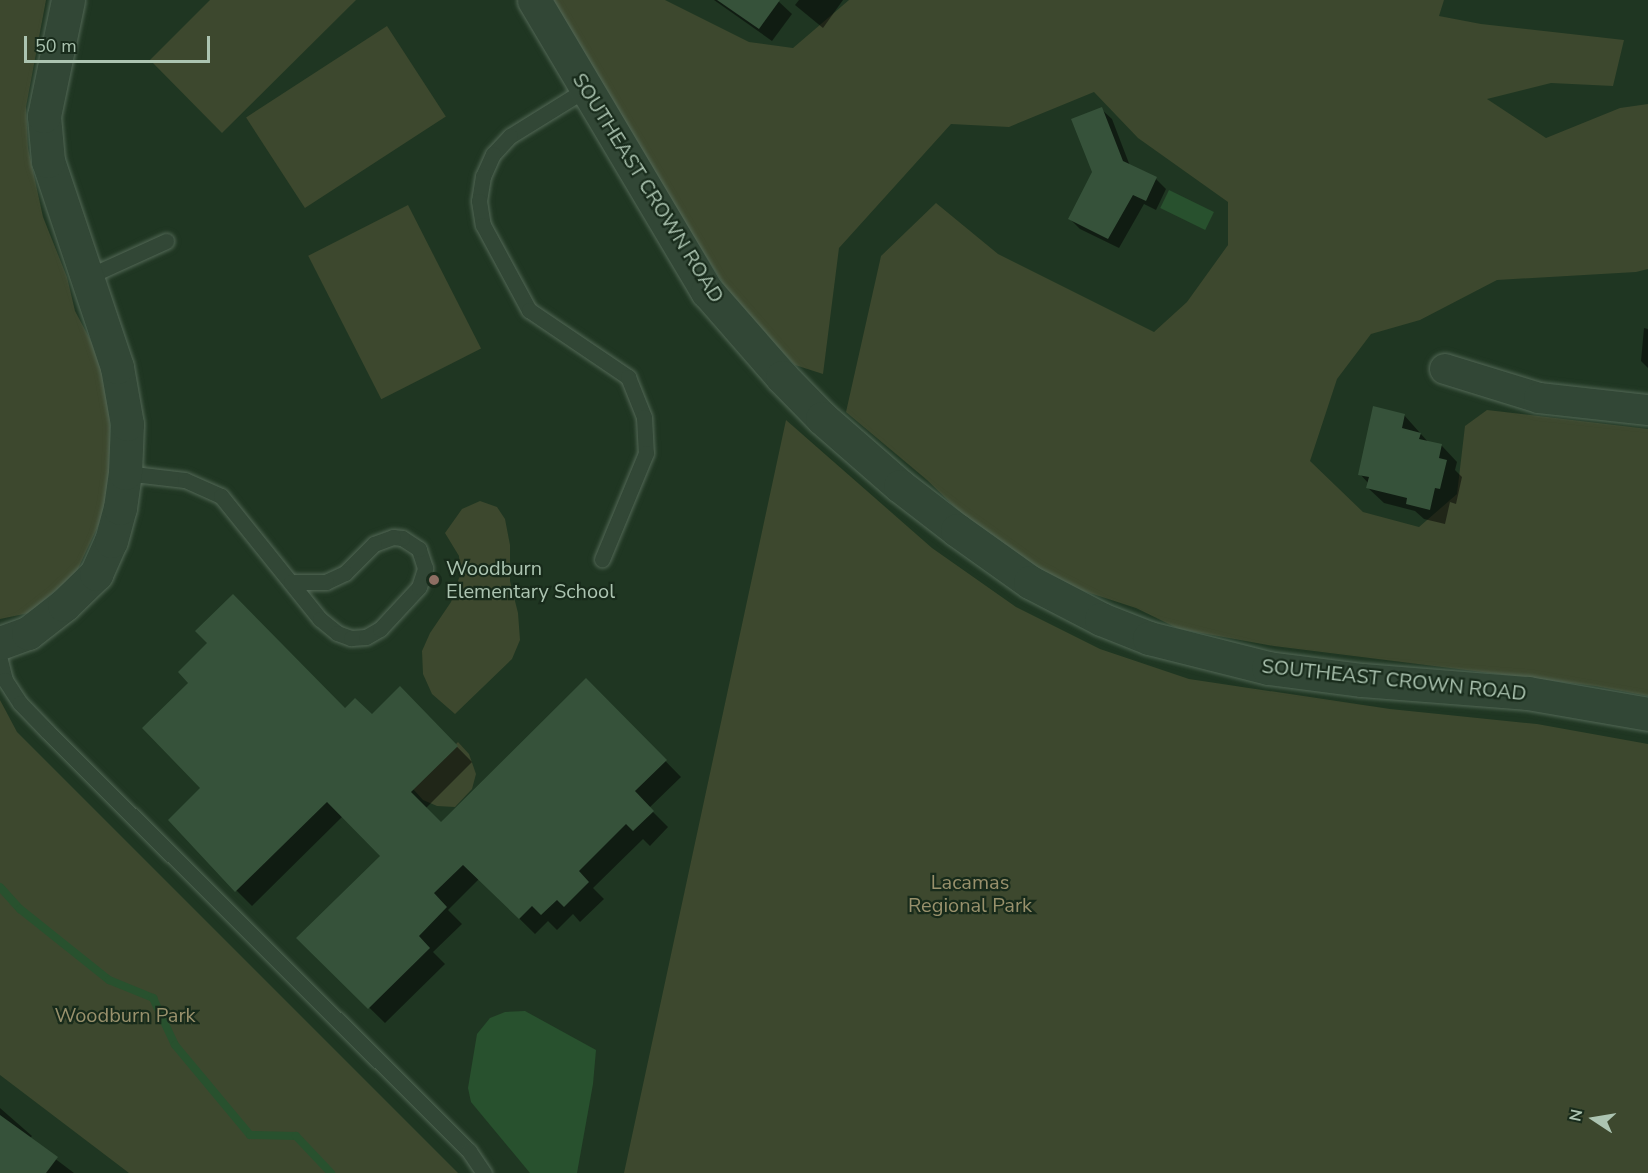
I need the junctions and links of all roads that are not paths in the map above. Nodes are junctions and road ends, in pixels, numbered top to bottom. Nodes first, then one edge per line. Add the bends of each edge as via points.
1 (68, 0) edge
2 (534, 0) edge
3 (586, 89) junction
4 (166, 241) dead end
5 (87, 277) junction
6 (1445, 369) dead end
7 (1648, 410) edge
8 (125, 473) junction
9 (603, 559) dead end
10 (291, 582) junction
11 (0, 642) edge
12 (0, 660) edge
13 (1648, 714) edge
14 (484, 1173) edge

1 - 5 street via 44,116 48,161
2 - 3 street, SOUTHEAST CROWN ROAD
3 - 9 lane via 510,136 493,154 483,176 479,201 483,225 529,310 628,377 644,417 646,453
3 - 13 street, SOUTHEAST CROWN ROAD via 707,291 782,377 900,486 1030,582 1101,619 1149,638 1268,668 1528,693
4 - 5 lane
5 - 8 street via 117,367 127,424
6 - 7 street via 1539,398
8 - 10 lane via 184,480 221,496
8 - 11 street via 111,541 96,574 28,633
10 - 10 lane via 320,619 337,633 351,638 366,637 380,629 419,587 425,568 418,549 393,537 374,544 345,573 326,582
12 - 14 lane via 5,680 40,725 469,1151

